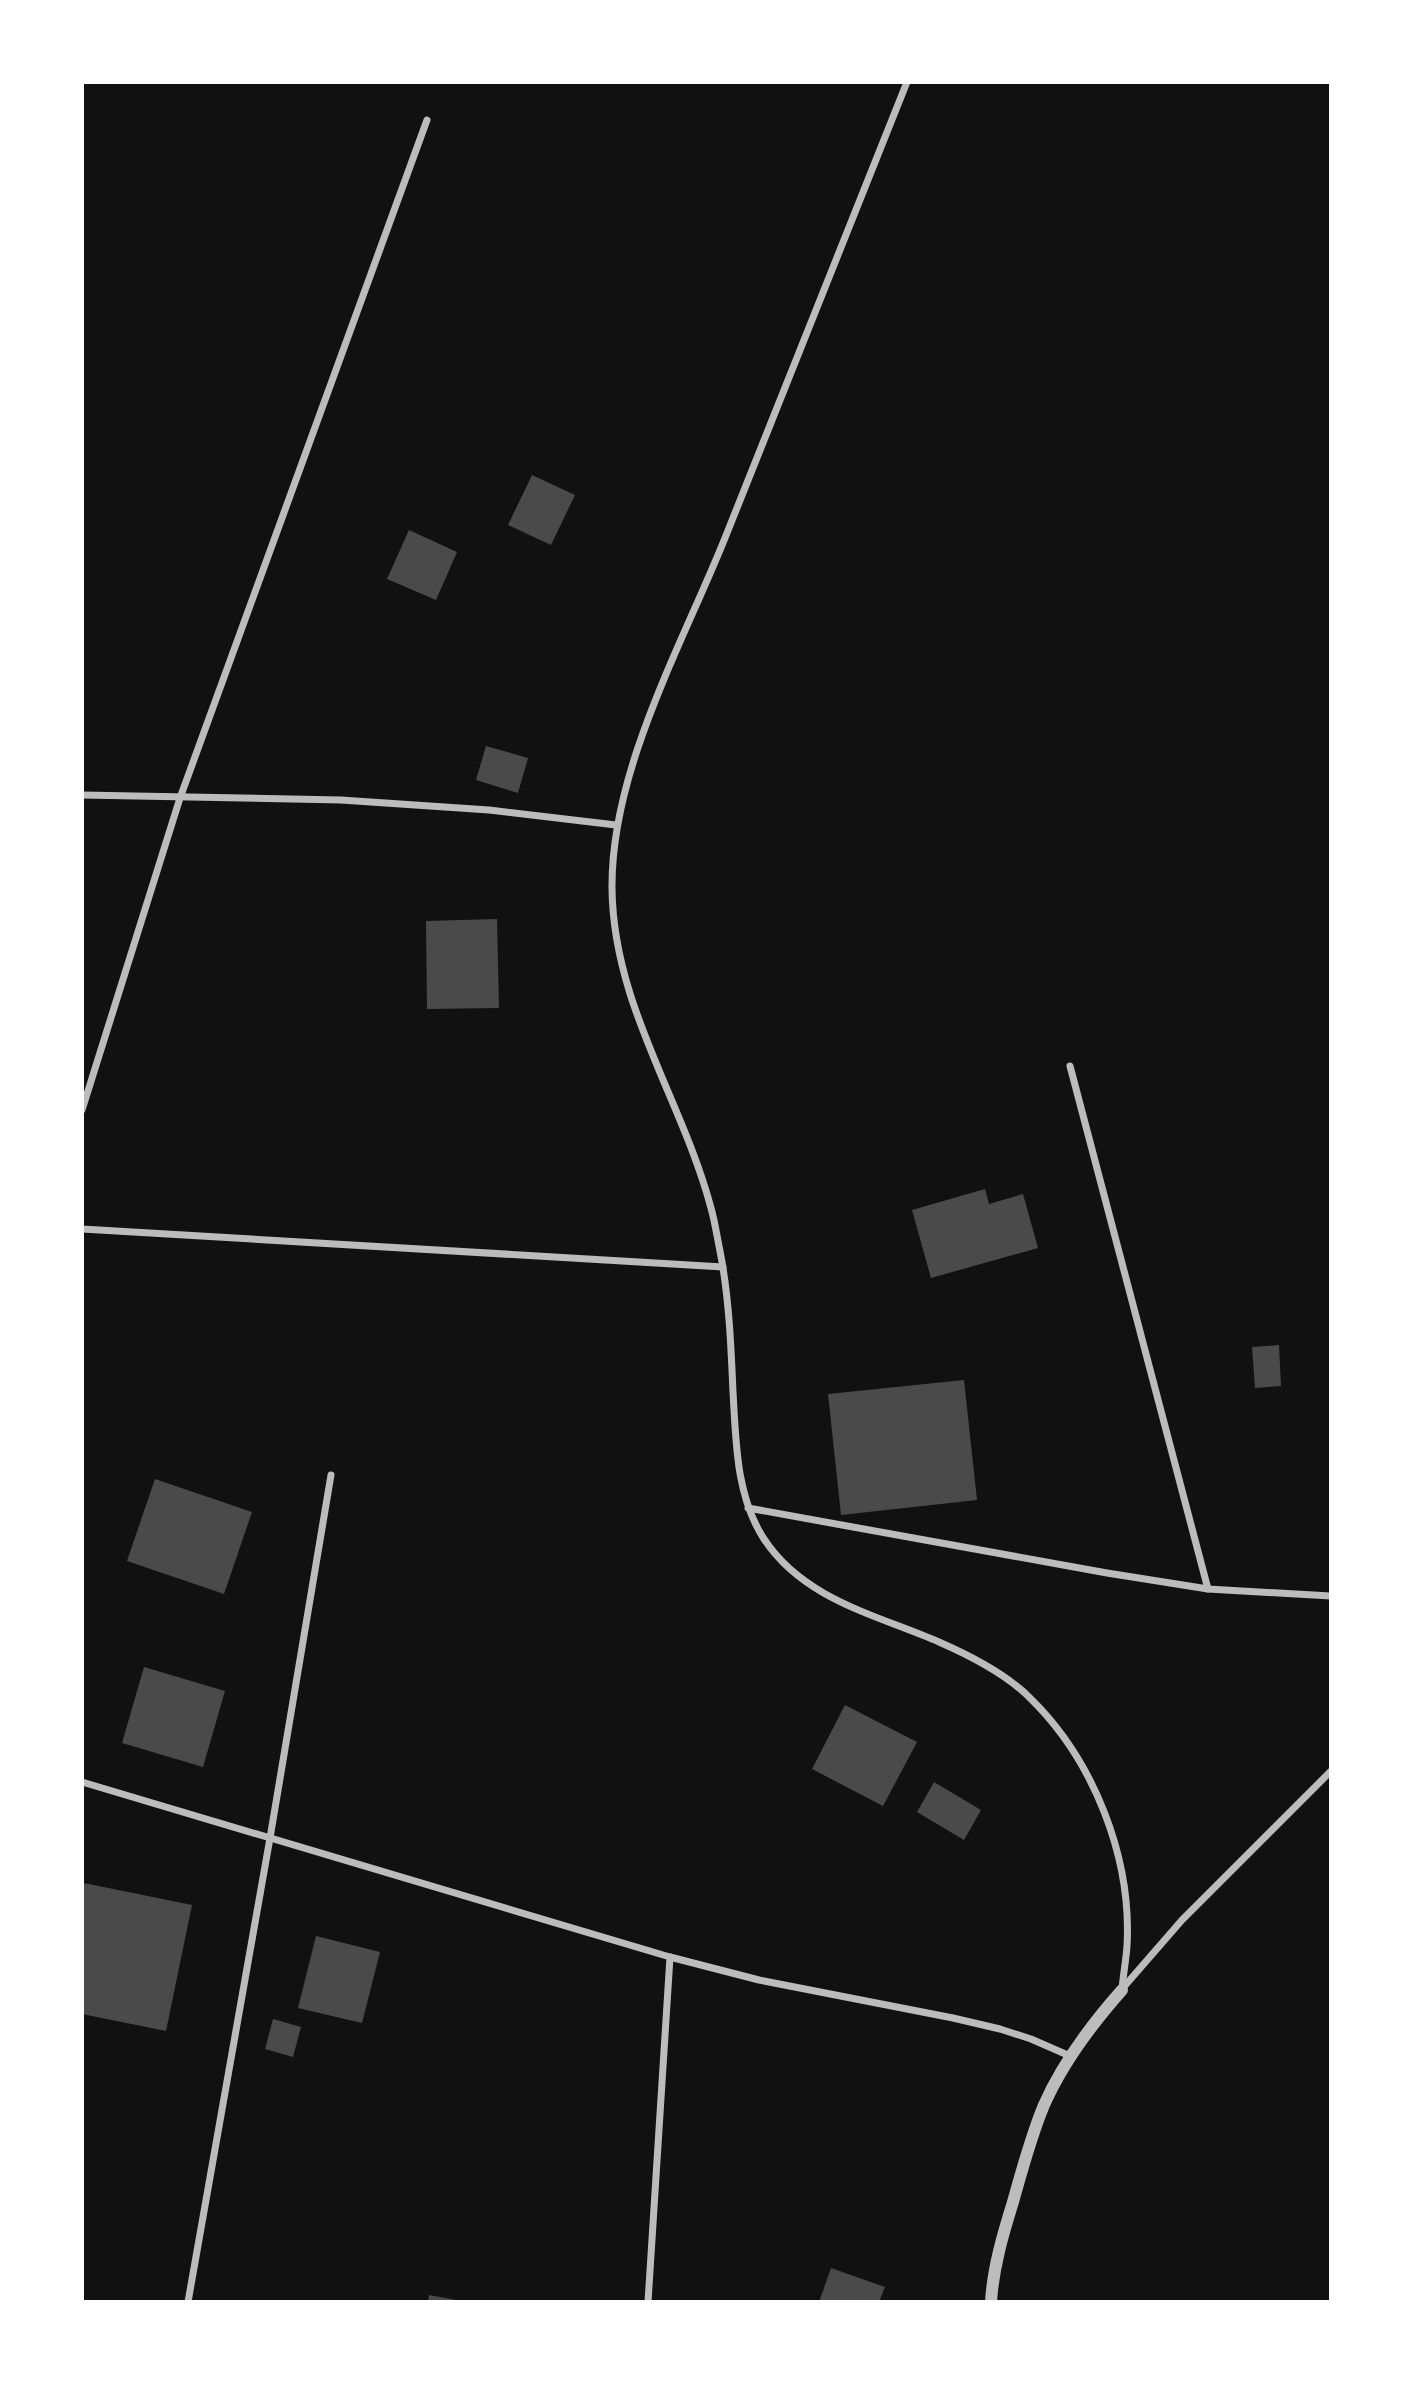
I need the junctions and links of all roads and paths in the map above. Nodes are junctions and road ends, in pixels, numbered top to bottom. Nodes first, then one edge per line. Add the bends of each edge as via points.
1 (906, 82) edge
2 (427, 120) dead end
3 (82, 795) edge
4 (180, 798) junction
5 (616, 825) junction
6 (1070, 1066) dead end
7 (82, 1111) edge
8 (82, 1229) edge
9 (723, 1267) junction
10 (331, 1475) dead end
11 (748, 1508) junction
12 (1208, 1588) junction
13 (1331, 1596) edge
14 (1331, 1771) edge
15 (82, 1782) edge
16 (270, 1838) junction
17 (670, 1956) junction
18 (1122, 1990) junction
19 (1070, 2056) junction
20 (188, 2302) edge
21 (648, 2302) edge
22 (990, 2302) edge

1 - 5 street via 723,544 647,720
2 - 4 street
3 - 4 street
4 - 5 street via 407,804
4 - 7 street
5 - 9 street via 612,888 624,979 710,1206
6 - 12 street
8 - 9 street
9 - 11 street via 735,1436
10 - 16 street
11 - 12 street
11 - 18 street via 782,1563 805,1582 849,1607 944,1644 997,1672 1030,1697 1066,1740 1089,1776 1119,1861 1127,1944
12 - 13 street
14 - 18 street via 1182,1920
15 - 16 street
16 - 17 street
16 - 20 street
17 - 19 street via 759,1980 989,2026
17 - 21 street
18 - 19 street
19 - 22 street via 1044,2106 1027,2155

